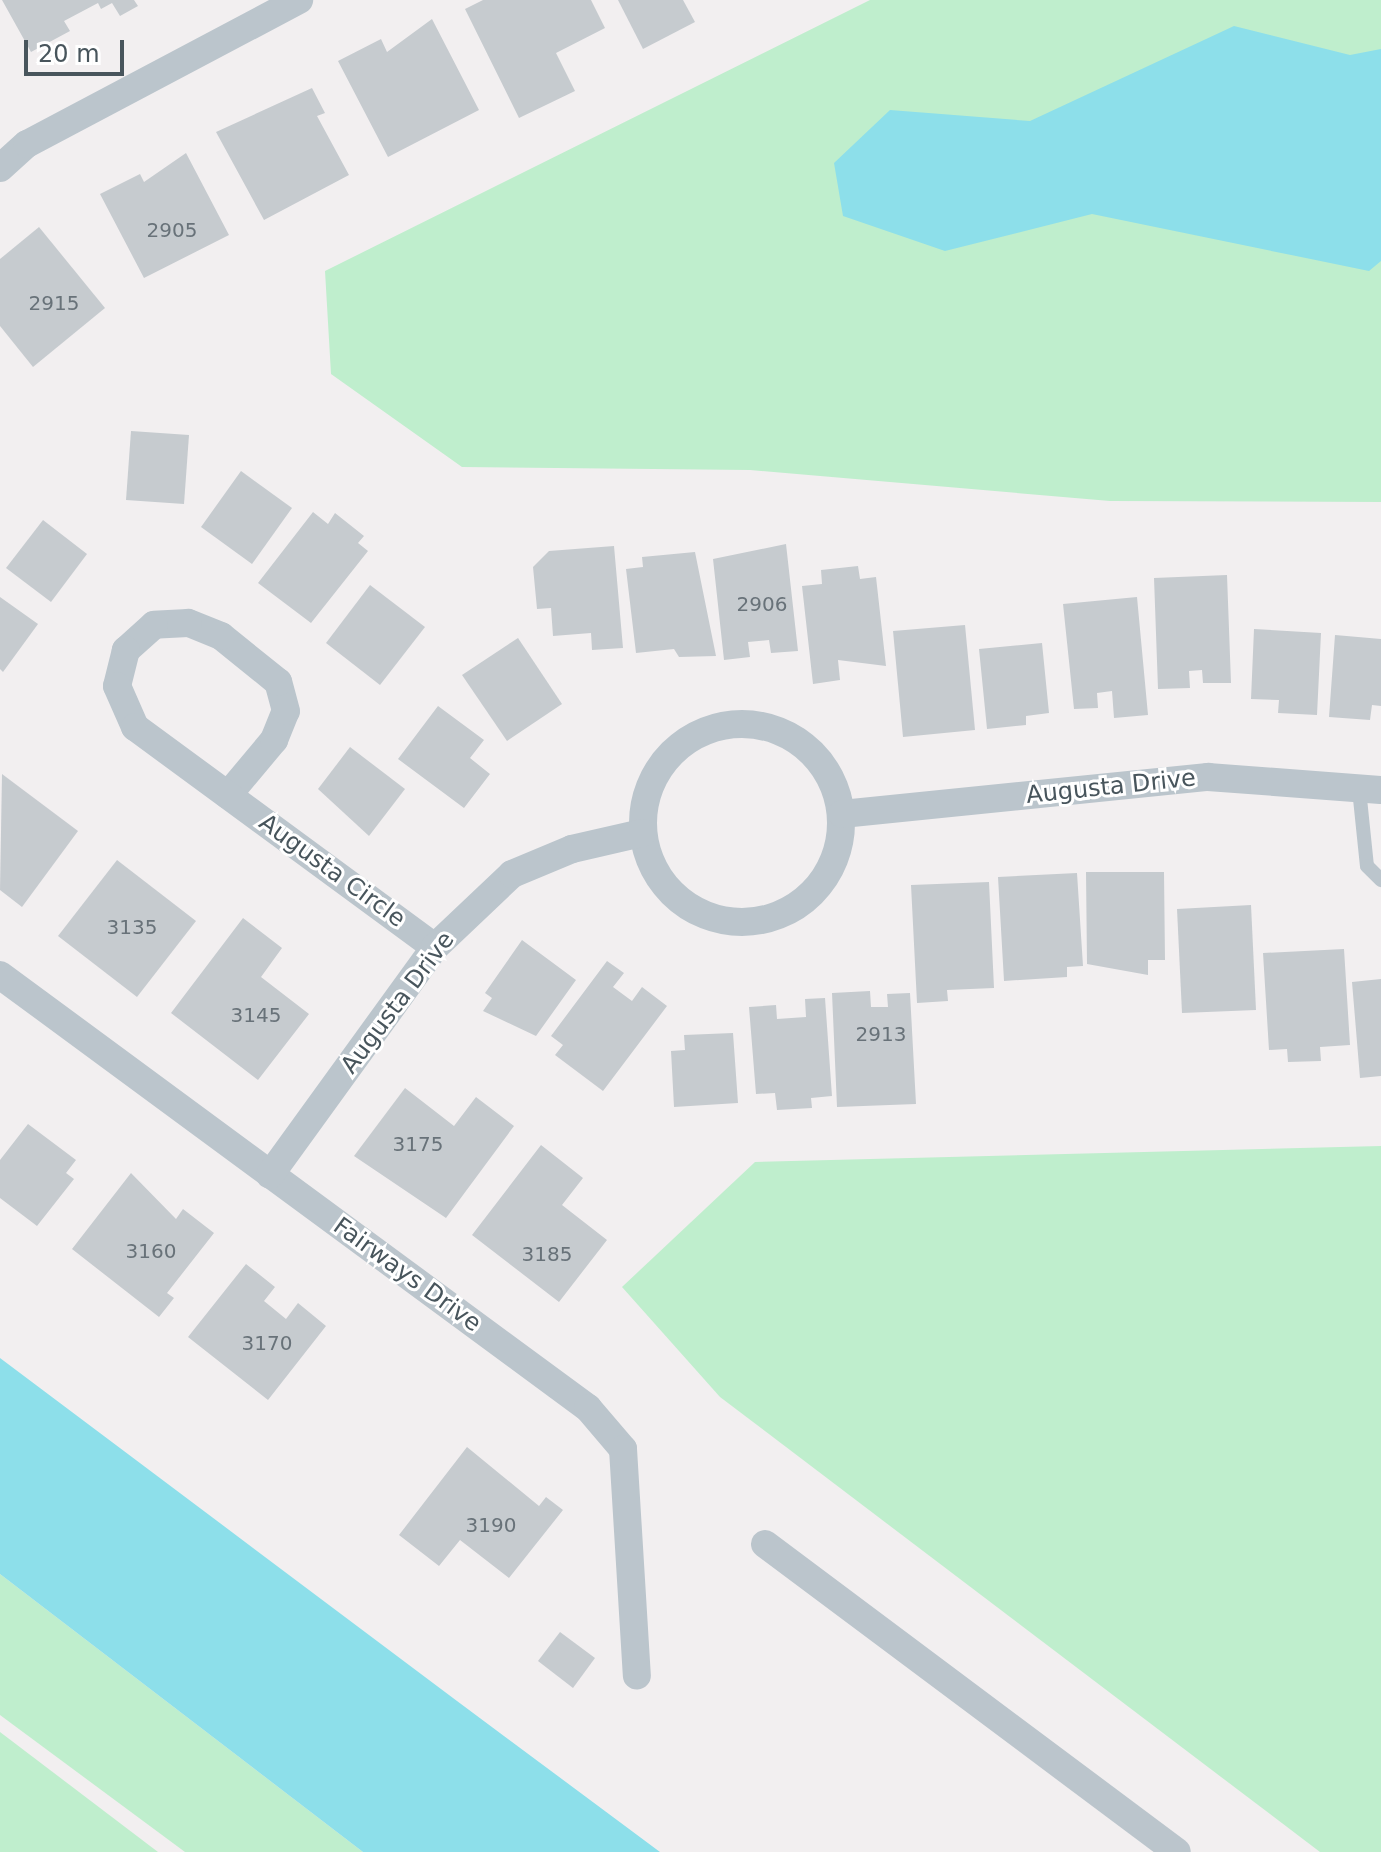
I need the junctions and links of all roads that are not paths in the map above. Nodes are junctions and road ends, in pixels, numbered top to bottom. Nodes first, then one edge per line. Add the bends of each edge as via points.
1 (299, 0) edge
2 (0, 168) edge
3 (1370, 790) edge
4 (228, 795) junction
5 (842, 814) junction
6 (642, 833) junction
7 (1381, 880) edge
8 (435, 947) junction
9 (0, 975) edge
10 (270, 1175) junction
11 (765, 1544) dead end
12 (637, 1676) dead end
13 (1177, 1852) edge

1 - 2 street via 27,144
3 - 5 street, Augusta Drive via 1208,777
3 - 7 lane via 1367,866
4 - 4 street, Augusta Circle via 135,727 117,686 126,650 154,625 188,623 221,636 278,682 286,711 274,740
4 - 8 street, Augusta Circle
5 - 6 street via 829,874 783,915 752,923 692,910 650,863
5 - 6 street via 832,780 812,751 783,732 749,723 715,727 670,755 645,798
6 - 8 street, Augusta Drive via 572,849 512,874
8 - 10 street, Augusta Drive
9 - 10 street, Fairways Drive
10 - 12 street, Fairways Drive via 588,1408 623,1449
11 - 13 street

